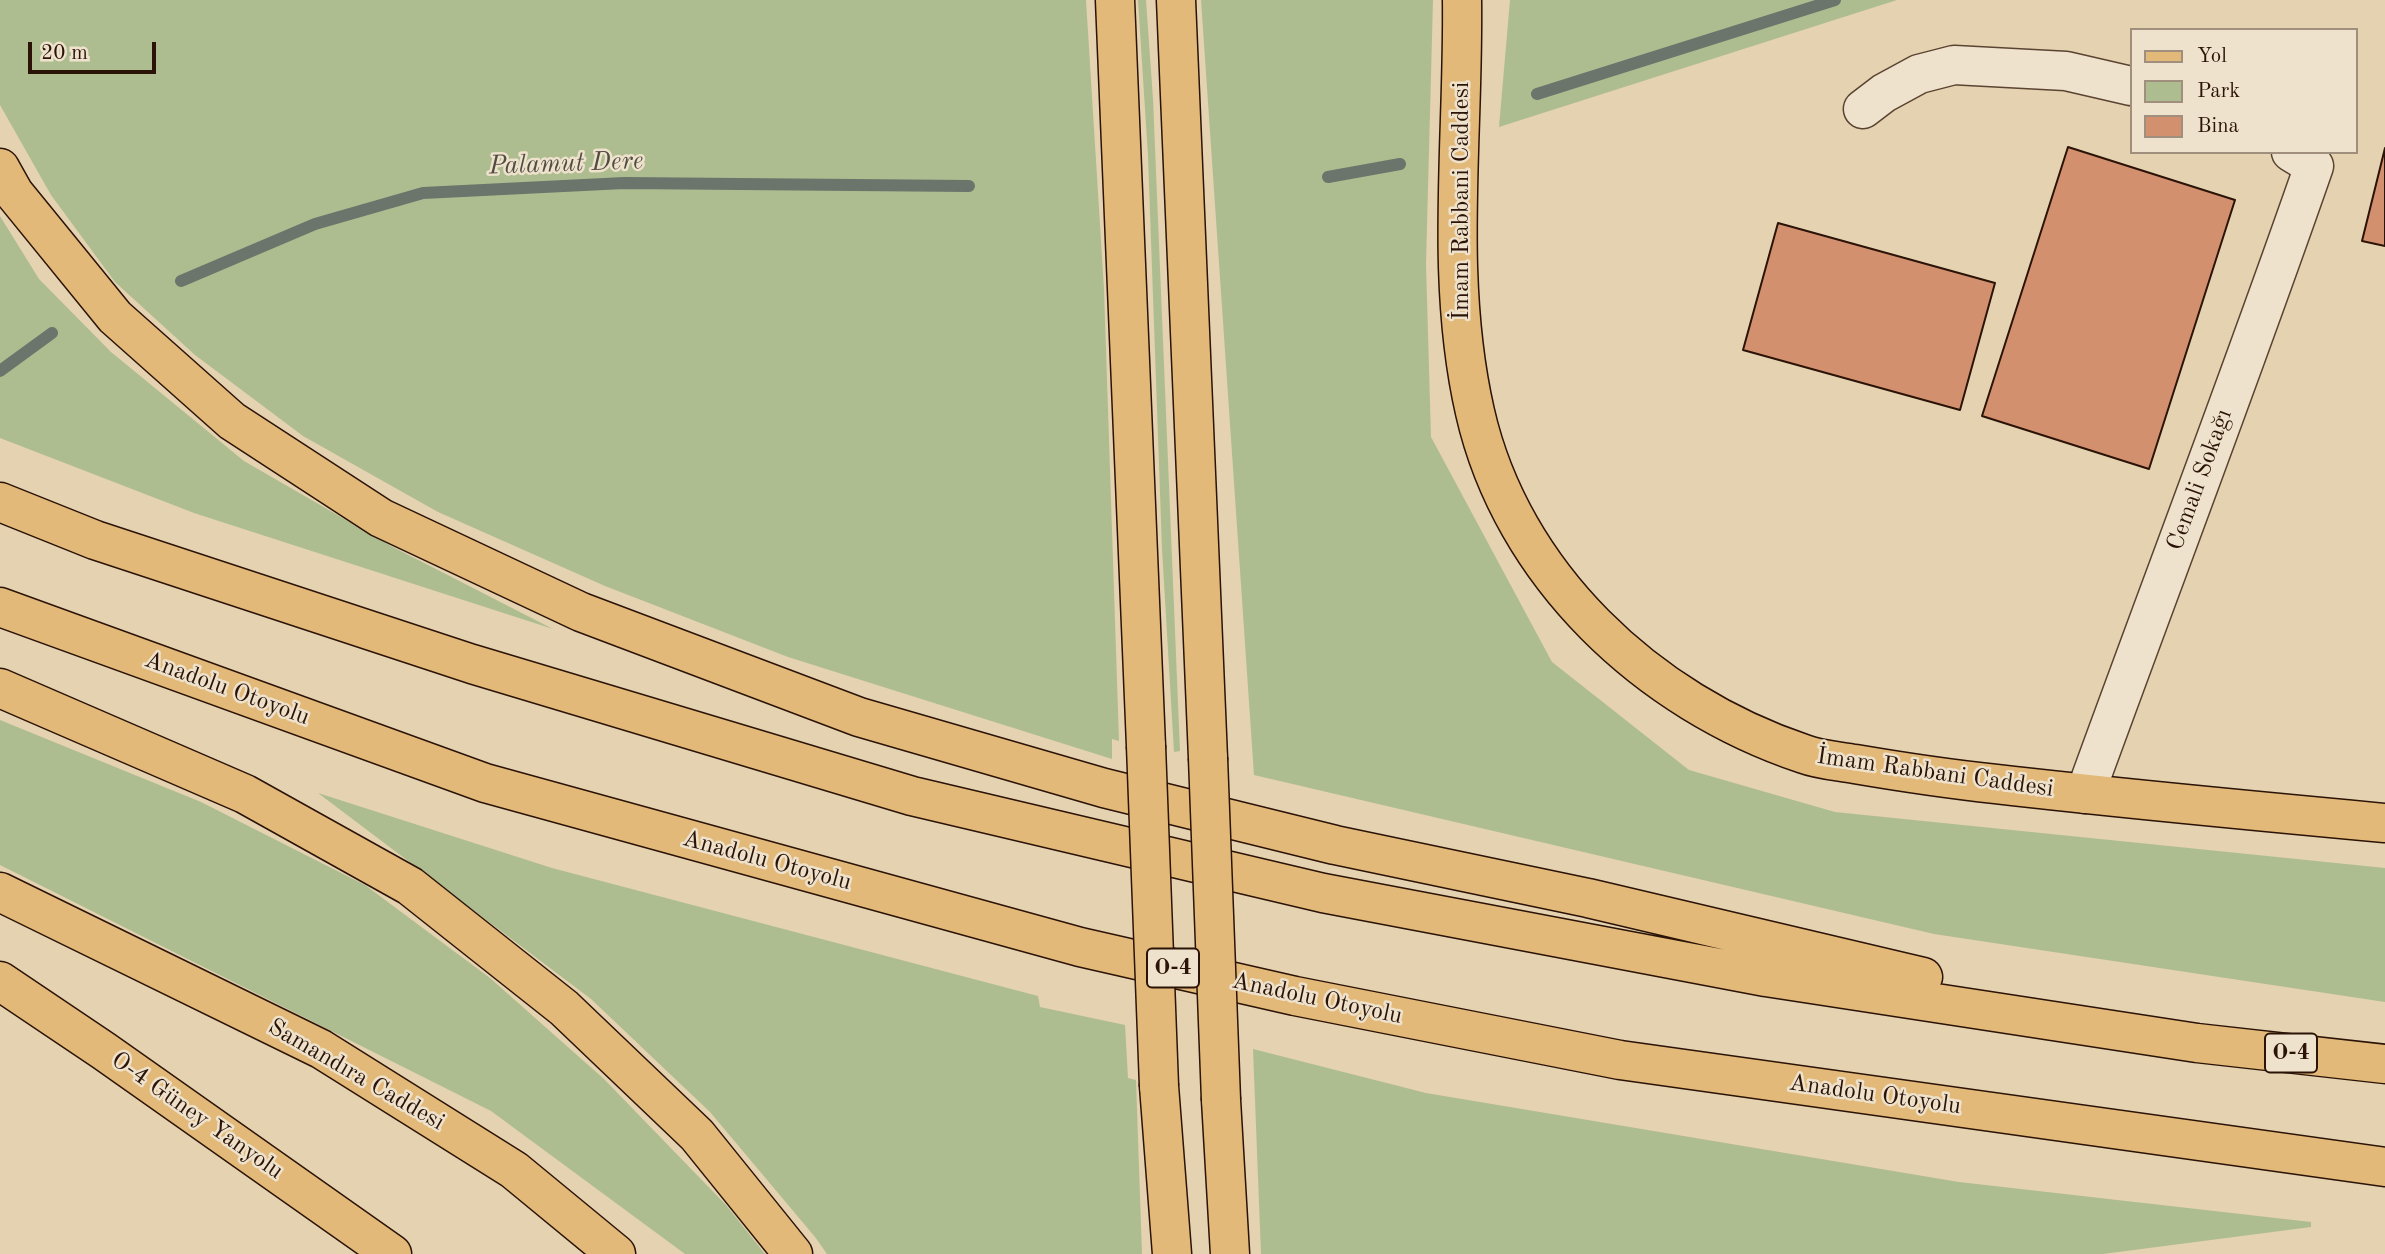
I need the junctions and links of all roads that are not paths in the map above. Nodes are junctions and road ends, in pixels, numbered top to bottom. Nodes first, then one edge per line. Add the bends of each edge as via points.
1 (1115, 0) edge
2 (1176, 0) edge
3 (1462, 0) edge
4 (2130, 86) edge
5 (1863, 109) dead end
6 (2303, 159) edge
7 (0, 168) edge
8 (0, 502) edge
9 (0, 607) edge
10 (0, 688) edge
11 (2085, 794) junction
12 (2385, 823) edge
13 (0, 892) edge
14 (0, 981) edge
15 (2197, 1043) junction
16 (2385, 1064) edge
17 (2385, 1167) edge
18 (392, 1254) edge
19 (616, 1254) edge
20 (793, 1254) edge
21 (1172, 1254) edge
22 (1230, 1254) edge

1 - 21 main road, bridge via 1160,1086
2 - 22 main road, bridge
3 - 11 main road, İmam Rabbani Caddesi via 1458,251 1463,339 1475,413 1521,532 1568,596 1615,646 1676,694 1806,755 1915,775
4 - 5 lane via 2066,71 1954,65 1919,74
6 - 11 lane, Cemali Sokağı via 2262,316
7 - 15 main road via 14,193 114,317 232,421 381,518 580,612 859,717 1104,788
8 - 15 main road, O-4 via 95,540 472,664 912,796 1323,893 1766,976
9 - 17 main road, Anadolu Otoyolu / O-4 via 485,783 1080,947 1295,996 1619,1060
10 - 20 main road via 245,794 410,886 564,1008 696,1135
11 - 12 main road, İmam Rabbani Caddesi
13 - 19 main road, Samandıra Caddesi via 321,1049 514,1170
14 - 18 main road, O-4 Güney Yanyolu
15 - 16 main road, O-4

